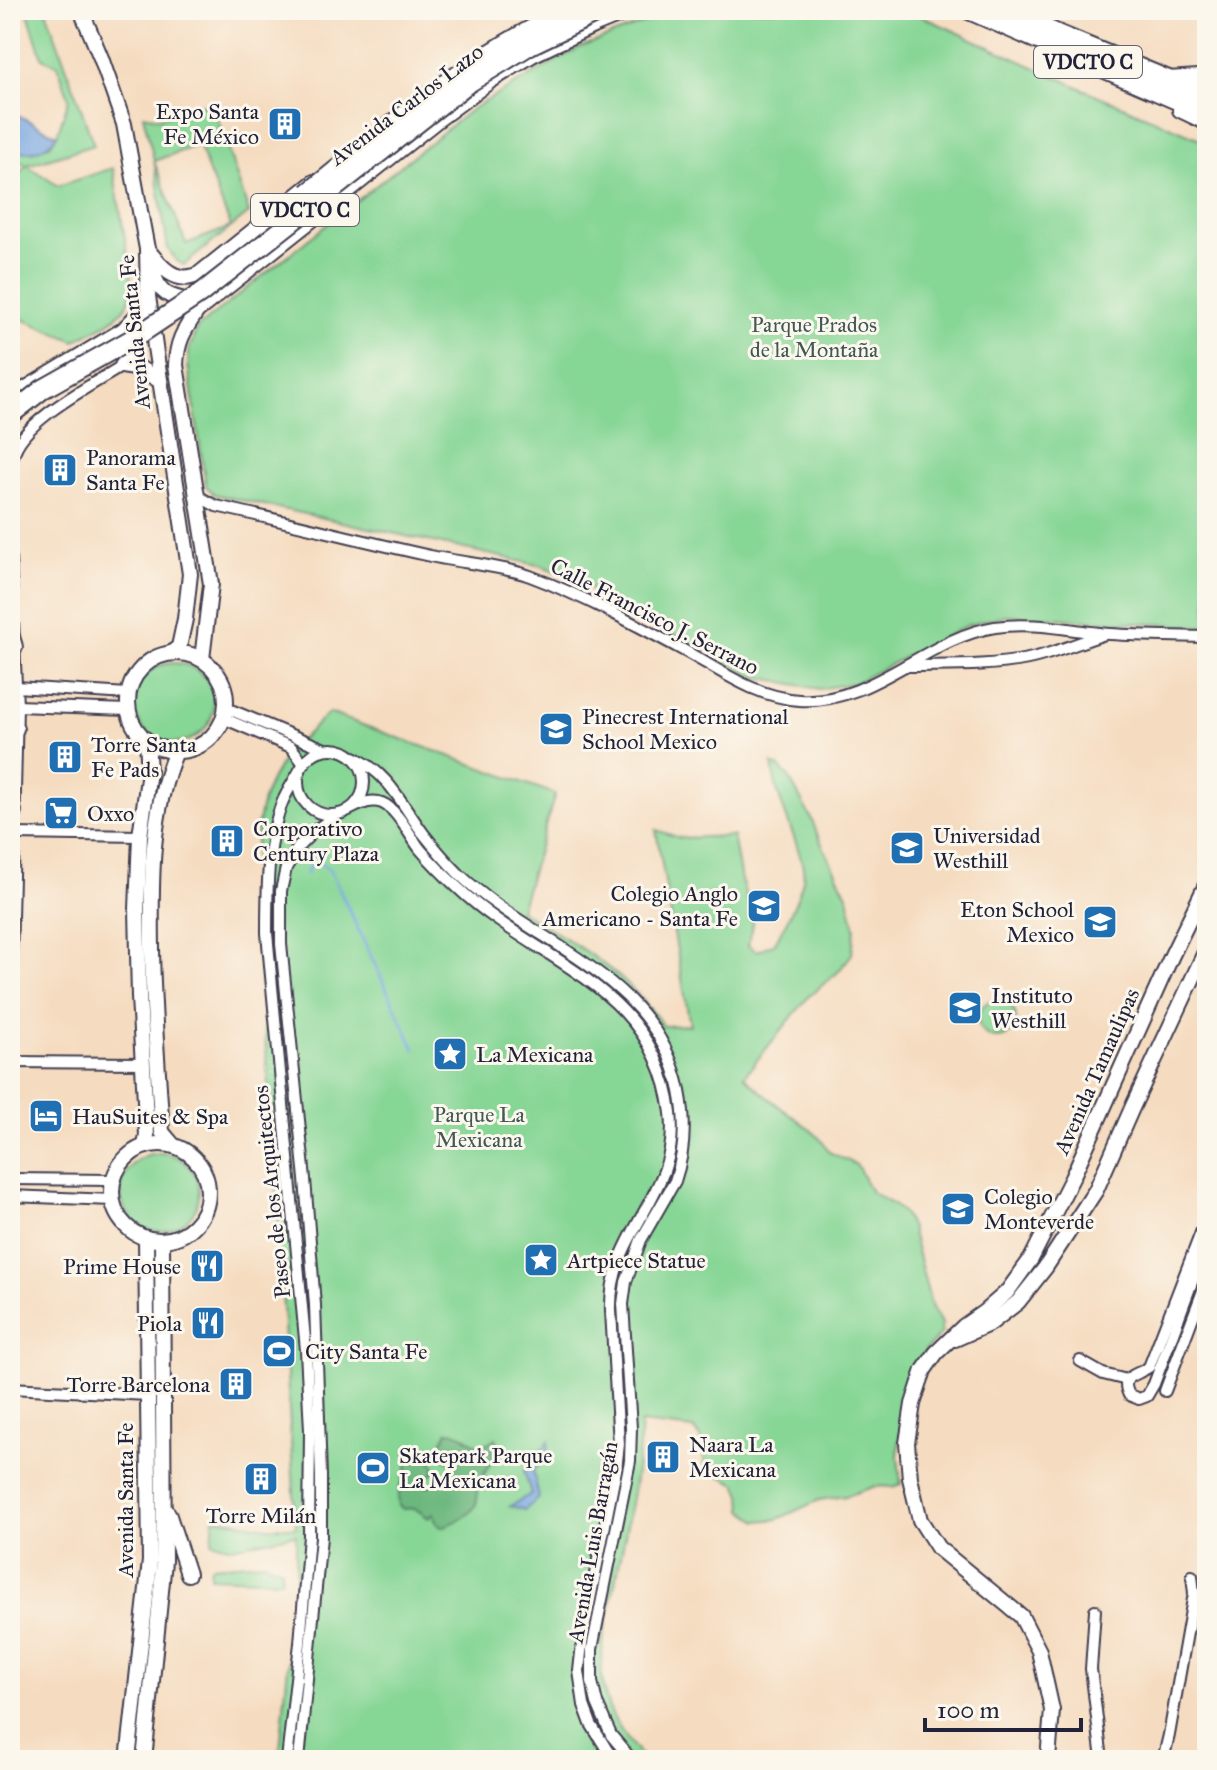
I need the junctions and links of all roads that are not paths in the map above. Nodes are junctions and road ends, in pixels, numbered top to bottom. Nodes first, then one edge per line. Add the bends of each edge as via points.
1 (81, 10) edge
2 (559, 10) edge
3 (571, 10) edge
4 (591, 10) edge
5 (632, 10) edge
6 (969, 10) edge
7 (1004, 10) edge
8 (598, 18) edge
9 (459, 68) junction
10 (1207, 79) edge
11 (1164, 86) junction
12 (1207, 96) edge
13 (1207, 113) edge
14 (440, 118) junction
15 (1207, 123) edge
16 (147, 249) junction
17 (148, 296) junction
18 (212, 299) junction
19 (197, 311) joint
20 (109, 338) junction
21 (122, 366) junction
22 (160, 381) junction
23 (10, 400) edge
24 (10, 415) edge
25 (10, 464) edge
26 (198, 496) junction
27 (180, 507) junction
28 (10, 557) edge
29 (1108, 634) junction
30 (1207, 637) edge
31 (11, 642) edge
32 (171, 653) junction
33 (202, 659) junction
34 (903, 666) junction
35 (16, 687) junction
36 (128, 694) junction
37 (17, 706) junction
38 (128, 710) junction
39 (224, 713) junction
40 (13, 732) edge
41 (147, 742) junction
42 (325, 749) junction
43 (176, 751) junction
44 (354, 757) junction
45 (302, 767) junction
46 (12, 807) edge
47 (343, 812) junction
48 (14, 834) junction
49 (140, 836) junction
50 (1207, 883) edge
51 (495, 904) junction
52 (487, 913) junction
53 (1207, 948) edge
54 (10, 1003) edge
55 (10, 1062) edge
56 (143, 1063) junction
57 (296, 1099) junction
58 (282, 1100) junction
59 (173, 1145) junction
60 (145, 1146) junction
61 (1072, 1178) junction
62 (10, 1179) edge
63 (113, 1180) junction
64 (1096, 1190) junction
65 (10, 1196) edge
66 (113, 1200) junction
67 (1207, 1217) edge
68 (146, 1238) junction
69 (162, 1241) junction
70 (1207, 1242) edge
71 (613, 1280) junction
72 (1207, 1280) edge
73 (626, 1282) junction
74 (951, 1341) junction
75 (1080, 1361) dead end
76 (1127, 1380) junction
77 (10, 1388) edge
78 (1165, 1391) dead end
79 (148, 1395) junction
80 (164, 1502) junction
81 (309, 1536) junction
82 (321, 1537) junction
83 (188, 1574) dead end
84 (1192, 1576) dead end
85 (1095, 1610) dead end
86 (595, 1695) junction
87 (582, 1697) junction
88 (128, 1760) edge
89 (144, 1760) edge
90 (287, 1760) edge
91 (299, 1760) edge
92 (615, 1760) edge
93 (632, 1760) edge
94 (1048, 1760) edge
95 (1102, 1760) edge
96 (1163, 1760) edge

1 - 16 street, Avenida Santa Fe via 124,124
2 - 9 street, Avenida Carlos Lazo
3 - 23 highway, Avenida Carlos Lazo / VDCTO C, bridge via 462,73 131,329
4 - 8 street
5 - 8 street, Avenida Carlos Lazo
6 - 11 highway, VDCTO C
7 - 11 highway, VDCTO C
8 - 14 street, Avenida Carlos Lazo via 490,81
8 - 24 highway, Avenida Carlos Lazo / VDCTO C, bridge via 560,29 467,84 200,294 43,389
9 - 14 street
9 - 16 street, Avenida Carlos Lazo via 199,274 189,279 174,276
10 - 11 street
11 - 12 highway, VDCTO C
11 - 13 highway, VDCTO C
11 - 15 street via 1175,108
14 - 18 street, Avenida Carlos Lazo
16 - 17 street, Avenida Santa Fe
16 - 18 street via 163,292 199,303
17 - 20 street, Avenida Carlos Lazo via 134,319
17 - 22 street, Avenida Santa Fe
18 - 19 street, Avenida Carlos Lazo
19 - 26 street, Avenida Santa Fe via 181,335 176,365
20 - 21 street via 123,340 129,348
20 - 23 street, Avenida Carlos Lazo
21 - 22 street via 141,369
21 - 25 street via 47,415 16,447
22 - 27 street, Avenida Santa Fe
26 - 27 street via 187,497
26 - 33 street, Avenida Santa Fe via 211,584
26 - 34 street, Calle Francisco J. Serrano via 216,506 525,574 569,591 767,694 826,700 871,685
27 - 32 street, Avenida Santa Fe via 190,574 179,647
28 - 31 street
29 - 30 street, Calle Francisco J. Serrano
29 - 34 street, Calle Francisco J. Serrano via 996,664
29 - 34 street, Calle Francisco J. Serrano via 993,627
31 - 35 street
32 - 33 street
32 - 36 street via 142,666
33 - 39 street via 215,670 225,691
35 - 36 street
35 - 37 street
36 - 38 street
37 - 38 street
37 - 40 street
38 - 41 street
39 - 42 street
39 - 43 street via 209,739
39 - 45 street via 291,747
40 - 46 street
41 - 43 street
41 - 49 street via 149,771
42 - 44 street
42 - 45 street
43 - 59 street via 154,844 151,907 162,1132
44 - 47 street via 364,785 356,804
44 - 51 street, Avenida Luis Barragán via 381,774 437,851
45 - 47 street via 299,788 309,806 327,815
45 - 58 street, Paseo de los Arquitectos via 279,812 268,882 267,933
46 - 48 street
47 - 52 street, Avenida Luis Barragán via 370,801 388,806 429,859
47 - 57 street, Paseo de los Arquitectos via 299,846 283,878 281,944
48 - 49 street
48 - 54 street
49 - 56 street
50 - 61 street, Avenida Tamaulipas
51 - 52 street
51 - 73 street, Avenida Luis Barragán via 621,990 656,1032 676,1074 685,1128 679,1169 641,1240
52 - 71 street, Avenida Luis Barragán via 613,998 641,1032 661,1073 671,1109 671,1151
53 - 64 street, Avenida Tamaulipas
55 - 56 street
56 - 60 street
57 - 58 street
57 - 82 street, Paseo de los Arquitectos via 315,1305
58 - 81 street, Paseo de los Arquitectos via 306,1350
59 - 60 street
59 - 69 street via 198,1162 209,1190 201,1219 190,1230
60 - 63 street via 120,1165
61 - 64 street
61 - 74 street, Avenida Tamaulipas via 1031,1259 1007,1292
62 - 63 street
63 - 66 street
64 - 74 street, Avenida Tamaulipas via 1018,1302 991,1323
65 - 66 street
66 - 68 street via 124,1224
67 - 76 street via 1149,1367
68 - 69 street
68 - 79 street, Avenida Santa Fe
69 - 80 street, Avenida Santa Fe
70 - 76 street via 1147,1396 1129,1395
71 - 73 street
71 - 87 street, Avenida Luis Barragán via 619,1444 583,1634
72 - 78 street
73 - 86 street, Avenida Luis Barragán via 630,1461 594,1634
74 - 94 street, Avenida Tamaulipas via 924,1370 913,1404 907,1443 910,1478 920,1520 938,1548 1021,1616 1039,1651 1052,1710
75 - 76 street
77 - 79 street
79 - 88 street, Avenida Santa Fe via 150,1561
80 - 83 street
80 - 89 street, Avenida Santa Fe via 164,1561
81 - 82 street
81 - 90 street, Paseo de los Arquitectos
82 - 91 street, Paseo de los Arquitectos
84 - 96 street via 1194,1593
85 - 95 street via 1091,1669
86 - 87 street
86 - 93 street, Avenida Luis Barragán via 611,1735
87 - 92 street, Avenida Luis Barragán via 591,1724

